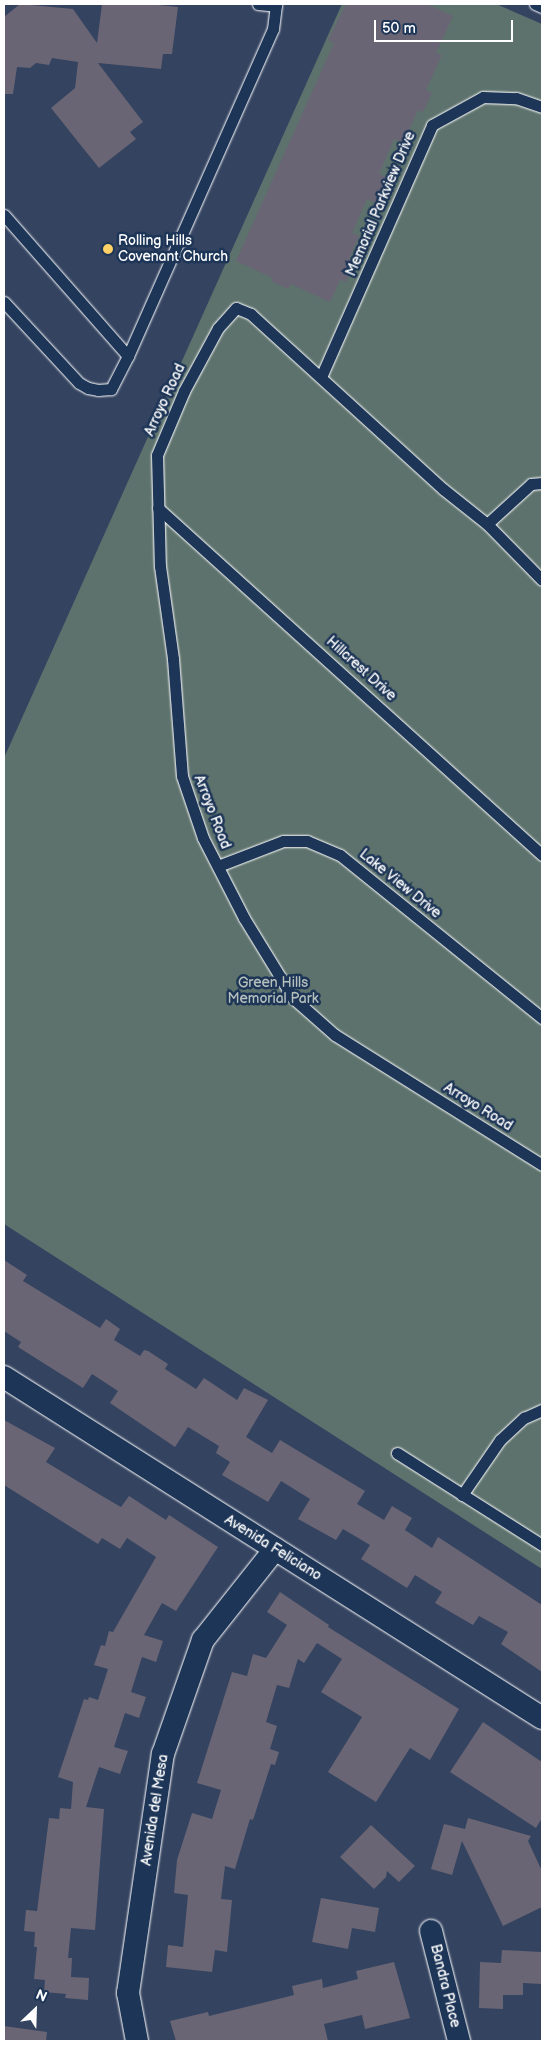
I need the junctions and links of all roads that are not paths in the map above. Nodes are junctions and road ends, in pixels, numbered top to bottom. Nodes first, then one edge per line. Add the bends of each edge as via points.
1 (258, 4) edge
2 (535, 4) edge
3 (276, 5) edge
4 (542, 7) edge
5 (542, 107) edge
6 (4, 215) edge
7 (4, 302) edge
8 (128, 356) junction
9 (321, 377) junction
10 (542, 483) edge
11 (158, 508) junction
12 (487, 524) junction
13 (542, 580) edge
14 (542, 854) edge
15 (218, 866) junction
16 (542, 1018) edge
17 (542, 1165) edge
18 (4, 1377) edge
19 (542, 1410) edge
20 (397, 1453) dead end
21 (462, 1495) junction
22 (542, 1546) edge
23 (274, 1549) junction
24 (542, 1718) edge
25 (431, 1932) dead end
26 (137, 2041) edge
27 (459, 2041) edge

1 - 3 lane
2 - 4 lane
3 - 8 lane via 274,29
5 - 9 lane, Memorial Parkview Drive via 516,98 483,97 432,125
6 - 8 lane
7 - 8 lane via 79,383 88,388 111,389
9 - 11 lane, Arroyo Road via 251,314 236,308 218,328 184,391 157,455
9 - 12 lane via 443,489
10 - 12 lane via 531,484
11 - 14 lane, Hillcrest Drive
11 - 15 lane, Arroyo Road via 160,566 173,658 182,776 203,838
12 - 13 lane
15 - 16 lane, Lake View Drive via 283,841 307,841 340,855
15 - 17 lane, Arroyo Road via 266,956 293,998 335,1034
18 - 23 street, Avenida Feliciano
19 - 21 lane via 524,1418 500,1440
20 - 21 lane
21 - 22 lane
23 - 24 street, Avenida Feliciano
23 - 26 street, Avenida del Mesa via 203,1640 162,1754 128,1992
25 - 27 street, Bandra Place

